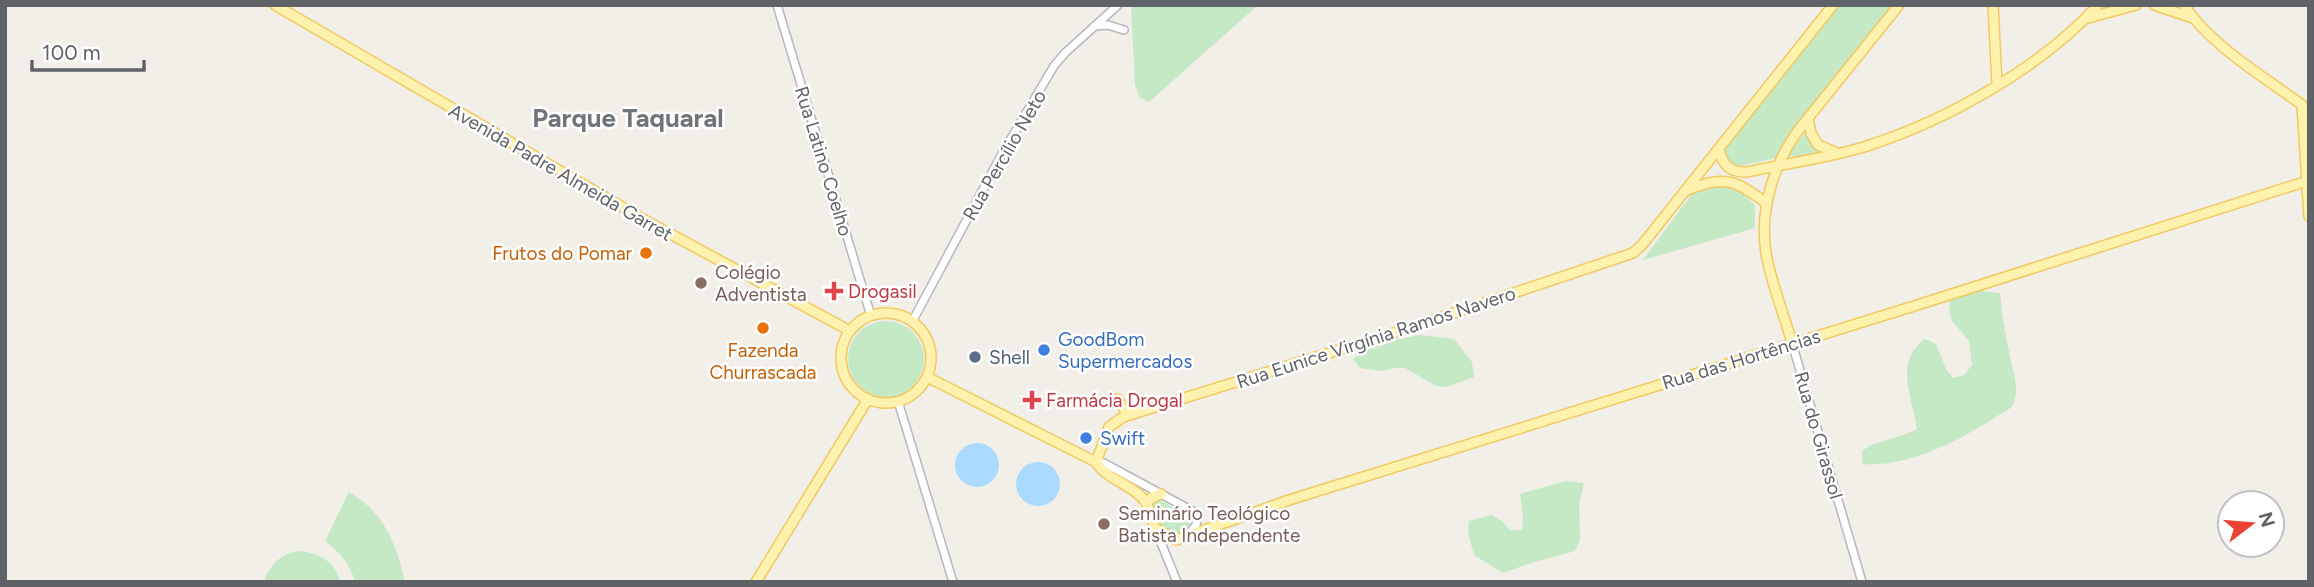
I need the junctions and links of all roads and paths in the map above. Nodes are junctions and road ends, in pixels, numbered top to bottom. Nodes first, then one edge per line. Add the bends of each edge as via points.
1 (275, 5) edge
2 (777, 5) edge
3 (1118, 5) edge
4 (1833, 5) edge
5 (1899, 5) edge
6 (1993, 5) edge
7 (2098, 5) edge
8 (2136, 5) edge
9 (2154, 5) edge
10 (2184, 5) edge
11 (2086, 18) junction
12 (2194, 19) junction
13 (1095, 26) junction
14 (1124, 30) dead end
15 (1997, 84) junction
16 (2305, 104) edge
17 (1808, 119) junction
18 (1719, 150) junction
19 (1840, 153) junction
20 (1778, 165) junction
21 (2307, 181) junction
22 (1686, 191) junction
23 (1767, 204) junction
24 (2309, 216) edge
25 (871, 316) junction
26 (912, 322) junction
27 (850, 331) junction
28 (1792, 343) junction
29 (927, 377) junction
30 (868, 399) junction
31 (1116, 399) dead end
32 (898, 401) junction
33 (1133, 414) junction
34 (1096, 462) junction
35 (1161, 494) junction
36 (1147, 503) junction
37 (1155, 528) junction
38 (1188, 535) junction
39 (1175, 540) junction
40 (1166, 553) junction
41 (756, 582) edge
42 (953, 582) edge
43 (1177, 582) edge
44 (1862, 582) edge

1 - 27 main road, Avenida Padre Almeida Garret via 641,218
2 - 25 street, Rua Latino Coelho
3 - 13 street, Rua Percílio Neto
4 - 18 main road
5 - 17 main road, Rua do Girassol
6 - 15 main road
7 - 11 main road
8 - 11 main road
9 - 12 main road
10 - 12 main road
11 - 15 main road
12 - 16 main road
13 - 14 street
13 - 26 street, Rua Percílio Neto via 1054,66
15 - 19 main road via 1944,116
16 - 21 main road
17 - 19 main road via 1813,140
17 - 20 main road, Rua do Girassol
18 - 20 main road via 1727,167 1739,172
18 - 22 main road
19 - 20 main road
20 - 23 main road, Rua do Girassol
21 - 24 main road
21 - 28 main road, Rua das Hortências
22 - 23 main road via 1731,181
22 - 33 main road, Rua Eunice Virgínia Ramos Navero via 1633,253
23 - 28 main road, Rua do Girassol via 1766,251
25 - 26 main road via 896,314
25 - 27 main road
26 - 29 main road via 929,347
27 - 30 main road via 842,352 845,375
28 - 38 main road, Rua das Hortências
28 - 44 street, Rua do Girassol
29 - 32 main road via 915,393
29 - 34 main road
30 - 32 main road
30 - 41 main road
31 - 33 main road
32 - 42 street
33 - 34 main road, Rua Eunice Virgínia Ramos Navero via 1109,427
34 - 35 street
34 - 36 main road via 1103,473
35 - 36 main road
35 - 38 street via 1198,514
36 - 37 main road
37 - 39 main road
37 - 40 street
38 - 39 main road, Rua das Hortências
39 - 40 street
40 - 43 street

